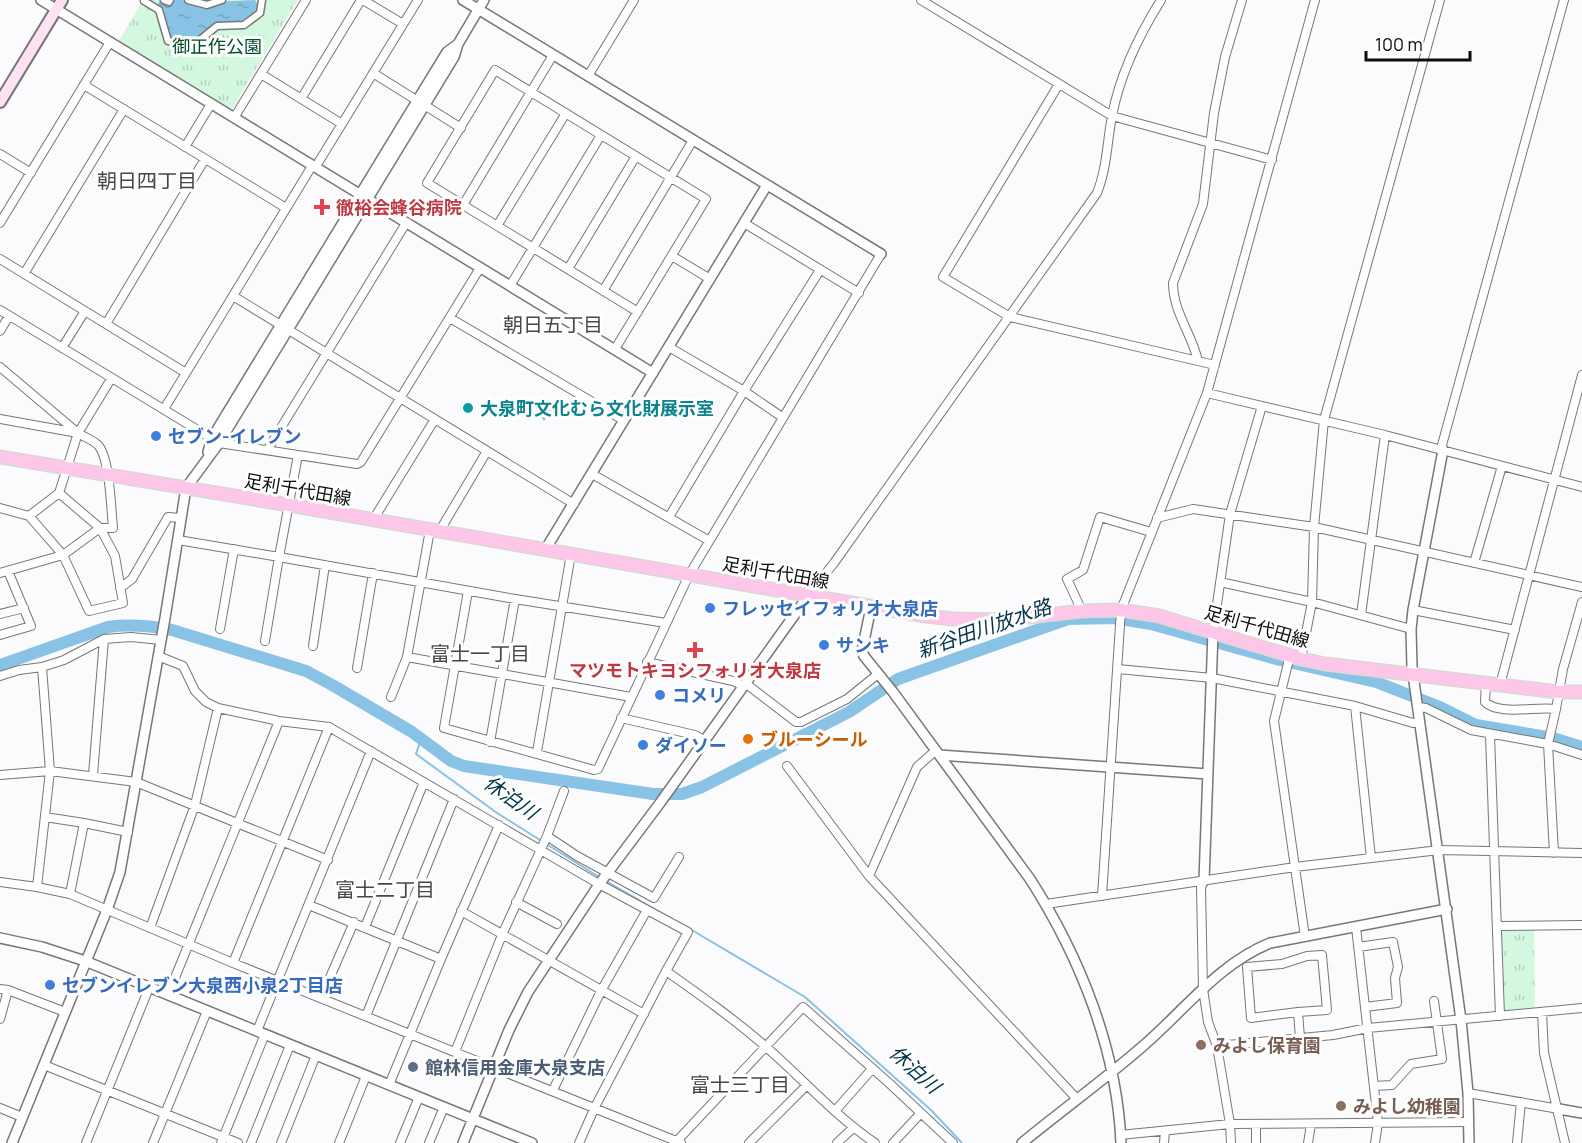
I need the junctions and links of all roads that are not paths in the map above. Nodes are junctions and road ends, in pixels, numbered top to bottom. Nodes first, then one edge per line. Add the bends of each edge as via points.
1 (41, 0) edge
2 (164, 0) edge
3 (170, 0) edge
4 (188, 0) edge
5 (222, 0) edge
6 (262, 0) edge
7 (306, 0) edge
8 (362, 0) edge
9 (418, 0) edge
10 (463, 0) edge
11 (484, 0) edge
12 (634, 0) edge
13 (921, 0) edge
14 (1161, 0) edge
15 (1242, 0) edge
16 (1315, 0) edge
17 (1440, 0) edge
18 (1564, 0) edge
19 (144, 1) edge
20 (155, 3) edge
21 (59, 5) edge
22 (479, 9) junction
23 (403, 24) junction
24 (110, 42) junction
25 (553, 55) junction
26 (261, 74) junction
27 (373, 74) junction
28 (588, 76) junction
29 (1059, 84) junction
30 (84, 85) junction
31 (531, 92) junction
32 (301, 99) junction
33 (0, 102) edge
34 (421, 103) junction
35 (211, 104) junction
36 (124, 109) junction
37 (566, 113) junction
38 (1112, 116) junction
39 (234, 118) junction
40 (342, 124) junction
41 (461, 128) junction
42 (601, 135) junction
43 (693, 140) junction
44 (1211, 142) junction
45 (185, 147) junction
46 (0, 154) edge
47 (636, 156) junction
48 (205, 159) junction
49 (1272, 160) junction
50 (315, 164) junction
51 (31, 173) junction
52 (670, 177) junction
53 (767, 185) junction
54 (364, 197) junction
55 (463, 205) junction
56 (285, 208) junction
57 (0, 223) edge
58 (406, 223) junction
59 (744, 223) junction
60 (497, 226) junction
61 (533, 248) junction
62 (880, 254) joint
63 (672, 256) junction
64 (0, 260) edge
65 (480, 268) junction
66 (568, 269) junction
67 (820, 270) junction
68 (24, 274) junction
69 (710, 279) junction
70 (510, 286) junction
71 (603, 291) junction
72 (859, 293) junction
73 (233, 296) junction
74 (0, 310) edge
75 (85, 311) junction
76 (638, 312) junction
77 (9, 316) junction
78 (1010, 317) junction
79 (450, 318) junction
80 (106, 324) junction
81 (284, 328) junction
82 (0, 331) edge
83 (669, 347) junction
84 (62, 348) junction
85 (615, 349) junction
86 (327, 352) junction
87 (1198, 361) junction
88 (1215, 365) junction
89 (0, 367) edge
90 (186, 373) junction
91 (653, 373) junction
92 (1582, 375) edge
93 (111, 379) junction
94 (744, 391) junction
95 (1207, 393) junction
96 (401, 397) junction
97 (1262, 406) junction
98 (164, 409) junction
99 (782, 417) junction
100 (0, 419) edge
101 (435, 419) junction
102 (623, 420) junction
103 (1324, 420) junction
104 (78, 434) junction
105 (1384, 435) junction
106 (216, 440) junction
107 (268, 449) junction
108 (1443, 450) junction
109 (487, 451) junction
110 (298, 455) junction
111 (0, 457) edge
112 (1502, 466) junction
113 (66, 469) junction
114 (592, 474) junction
115 (108, 476) junction
116 (1554, 480) junction
117 (1582, 487) edge
118 (186, 488) junction
119 (59, 493) junction
120 (574, 504) junction
121 (289, 505) junction
122 (0, 508) edge
123 (1230, 514) junction
124 (29, 516) junction
125 (669, 517) junction
126 (181, 518) junction
127 (1156, 518) junction
128 (373, 520) junction
129 (1314, 527) junction
130 (100, 528) junction
131 (434, 531) junction
132 (1151, 532) junction
133 (178, 540) junction
134 (708, 540) junction
135 (1371, 540) junction
136 (234, 549) junction
137 (545, 550) junction
138 (1424, 552) junction
139 (571, 554) junction
140 (63, 555) junction
141 (279, 557) junction
142 (1474, 563) junction
143 (325, 565) junction
144 (4, 572) edge
145 (373, 573) junction
146 (689, 575) junction
147 (1529, 576) junction
148 (421, 581) junction
149 (1220, 582) junction
150 (1582, 587) edge
151 (120, 588) junction
152 (468, 591) junction
153 (808, 596) junction
154 (515, 599) junction
155 (1312, 602) junction
156 (1582, 602) edge
157 (561, 606) junction
158 (871, 607) junction
159 (24, 608) junction
160 (1121, 610) junction
161 (1413, 610) junction
162 (1082, 611) junction
163 (0, 614) edge
164 (1361, 615) junction
165 (666, 623) junction
166 (220, 629) dead end
167 (1411, 629) junction
168 (1515, 630) junction
169 (1213, 634) junction
170 (0, 635) edge
171 (104, 639) junction
172 (162, 639) junction
173 (265, 641) dead end
174 (313, 646) dead end
175 (159, 656) junction
176 (407, 657) junction
177 (1294, 658) junction
178 (647, 662) junction
179 (455, 666) junction
180 (42, 667) junction
181 (357, 668) dead end
182 (1118, 669) junction
183 (502, 673) junction
184 (1413, 674) junction
185 (0, 676) edge
186 (881, 678) junction
187 (1212, 678) junction
188 (549, 683) junction
189 (1486, 683) junction
190 (744, 685) junction
191 (1500, 685) junction
192 (1281, 691) junction
193 (1558, 692) junction
194 (1582, 692) edge
195 (392, 697) dead end
196 (631, 697) junction
197 (1418, 704) junction
198 (1355, 706) junction
199 (218, 708) junction
200 (1556, 709) junction
201 (621, 718) junction
202 (279, 721) junction
203 (1420, 722) junction
204 (329, 727) junction
205 (1490, 735) junction
206 (704, 740) junction
207 (490, 742) junction
208 (1548, 743) junction
209 (371, 751) junction
210 (537, 752) dead end
211 (937, 753) junction
212 (1582, 755) edge
213 (787, 766) dead end
214 (1111, 768) junction
215 (50, 771) junction
216 (1208, 774) junction
217 (93, 775) junction
218 (0, 776) edge
219 (136, 782) junction
220 (424, 782) junction
221 (564, 791) dead end
222 (454, 799) junction
223 (195, 805) junction
224 (45, 817) junction
225 (84, 823) junction
226 (238, 823) junction
227 (499, 825) junction
228 (128, 832) junction
229 (548, 836) junction
230 (283, 841) junction
231 (541, 848) junction
232 (1439, 850) junction
233 (1494, 852) junction
234 (1554, 853) junction
235 (1582, 853) edge
236 (679, 857) dead end
237 (1371, 858) junction
238 (328, 860) junction
239 (1295, 867) junction
240 (869, 876) junction
241 (603, 879) junction
242 (1204, 881) junction
243 (0, 882) edge
244 (37, 887) junction
245 (70, 894) junction
246 (1102, 896) junction
247 (516, 902) junction
248 (1046, 904) junction
249 (309, 905) junction
250 (1447, 909) junction
251 (107, 910) junction
252 (647, 910) junction
253 (461, 911) junction
254 (354, 922) junction
255 (557, 924) dead end
256 (1582, 925) edge
257 (1497, 926) junction
258 (365, 927) junction
259 (1356, 927) junction
260 (150, 928) junction
261 (502, 935) junction
262 (1305, 937) junction
263 (0, 938) edge
264 (397, 940) junction
265 (189, 945) junction
266 (1358, 947) junction
267 (441, 959) junction
268 (85, 962) junction
269 (549, 962) junction
270 (233, 963) junction
271 (666, 971) junction
272 (278, 981) junction
273 (149, 988) junction
274 (1203, 989) junction
275 (4, 990) edge
276 (601, 990) junction
277 (168, 995) junction
278 (321, 998) junction
279 (1434, 1001) dead end
280 (1365, 1007) junction
281 (1582, 1008) edge
282 (207, 1011) junction
283 (65, 1012) junction
284 (1298, 1012) junction
285 (1542, 1012) junction
286 (644, 1014) junction
287 (366, 1016) junction
288 (1500, 1016) junction
289 (0, 1019) edge
290 (1461, 1020) junction
291 (1437, 1022) junction
292 (1368, 1028) junction
293 (261, 1033) junction
294 (410, 1034) junction
295 (1300, 1038) junction
296 (290, 1045) junction
297 (1217, 1046) junction
298 (766, 1047) junction
299 (455, 1052) junction
300 (316, 1055) junction
301 (44, 1065) junction
302 (494, 1068) junction
303 (872, 1069) junction
304 (1112, 1072) junction
305 (366, 1076) junction
306 (389, 1085) junction
307 (807, 1085) junction
308 (1374, 1086) junction
309 (108, 1090) junction
310 (553, 1090) junction
311 (1468, 1093) junction
312 (419, 1097) junction
313 (1076, 1098) junction
314 (1521, 1102) junction
315 (444, 1107) junction
316 (595, 1107) junction
317 (0, 1108) edge
318 (1559, 1109) junction
319 (835, 1111) junction
320 (921, 1113) junction
321 (1582, 1113) edge
322 (165, 1114) junction
323 (22, 1117) junction
324 (472, 1119) junction
325 (1469, 1122) junction
326 (1378, 1123) junction
327 (1230, 1124) junction
328 (1256, 1124) junction
329 (1311, 1124) junction
330 (853, 1128) junction
331 (1165, 1131) junction
332 (1120, 1139) edge
333 (222, 1140) edge
334 (677, 1142) edge
335 (754, 1142) edge
336 (12, 1143) edge
337 (86, 1143) edge
338 (153, 1143) edge
339 (238, 1143) edge
340 (251, 1143) edge
341 (281, 1143) edge
342 (339, 1143) edge
343 (400, 1143) edge
344 (429, 1143) edge
345 (463, 1143) edge
346 (531, 1143) edge
347 (579, 1143) edge
348 (837, 1143) edge
349 (875, 1143) edge
350 (893, 1143) edge
351 (952, 1143) edge
352 (1022, 1143) edge
353 (1164, 1143) edge
354 (1231, 1143) edge
355 (1256, 1143) edge
356 (1308, 1143) edge
357 (1375, 1143) edge
358 (1469, 1143) edge
359 (1517, 1143) edge
360 (1565, 1143) edge

1 - 21 street
2 - 3 street
4 - 5 street via 207,5
6 - 20 street via 260,13 244,25 217,26 190,48 168,41
7 - 26 street
8 - 23 street
8 - 32 street
9 - 23 street
10 - 22 street
11 - 22 street
12 - 28 street
13 - 29 street
14 - 38 street via 1129,60
15 - 44 street via 1225,57
16 - 49 street
17 - 103 street
18 - 108 street
19 - 20 street
21 - 24 street
21 - 33 main road
22 - 25 street
22 - 34 street via 454,57
23 - 27 street
24 - 30 street
24 - 35 street
25 - 28 street
25 - 31 street
26 - 32 street
26 - 39 street
27 - 34 street
27 - 40 street
28 - 43 street
29 - 38 street
29 - 78 street via 942,277
30 - 36 street
30 - 51 street
31 - 37 street
31 - 41 street via 495,70
31 - 55 street
32 - 40 street
34 - 41 street
34 - 54 street
35 - 39 street
35 - 45 street
36 - 45 street
36 - 68 street
37 - 42 street
37 - 60 street
38 - 44 street
38 - 78 street via 1098,193
39 - 50 street
40 - 50 street
41 - 55 street via 427,183
42 - 47 street
42 - 61 street
43 - 52 street
43 - 53 street
44 - 49 street
44 - 87 street via 1203,204 1173,283 1176,307
45 - 48 street
46 - 51 street
47 - 52 street
47 - 66 street
48 - 56 street
48 - 80 street
49 - 88 street
50 - 54 street
50 - 56 street
51 - 57 street
52 - 63 street via 706,200
52 - 71 street
53 - 59 street
53 - 62 street
54 - 58 street
54 - 81 street
55 - 60 street
56 - 73 street
58 - 65 street
58 - 86 street
59 - 67 street
59 - 69 street
60 - 61 street
61 - 66 street
61 - 70 street
62 - 72 street
63 - 69 street
63 - 76 street
64 - 68 street
65 - 70 street
65 - 79 street
66 - 71 street
67 - 72 street
67 - 94 street
68 - 75 street
69 - 83 street
70 - 85 street
71 - 76 street
72 - 99 street
73 - 81 street
73 - 90 street
74 - 77 street
75 - 80 street
75 - 84 street
76 - 85 street
77 - 82 street
77 - 84 street
78 - 87 street
78 - 153 street
79 - 96 street
79 - 102 street
80 - 90 street
81 - 86 street
81 - 106 street
83 - 91 street
83 - 94 street
84 - 93 street
85 - 91 street
86 - 96 street
86 - 107 street
87 - 88 street
88 - 95 street
89 - 104 street
90 - 98 street
91 - 102 street
92 - 116 street
93 - 98 street
93 - 104 street
94 - 99 street
94 - 125 street
95 - 97 street
95 - 127 street
96 - 101 street
96 - 110 street via 359,464
97 - 103 street
97 - 123 street
98 - 106 street
99 - 134 street
100 - 104 street
101 - 109 street
101 - 128 street
102 - 114 street
103 - 105 street
103 - 129 street
104 - 113 street
104 - 115 street via 97,443
105 - 108 street
105 - 135 street
106 - 107 street
106 - 118 street
107 - 110 street
108 - 112 street
108 - 138 street
109 - 120 street
109 - 131 street
110 - 121 street
111 - 113 main road, 足利千代田線
112 - 116 street
112 - 142 street
113 - 115 main road, 足利千代田線
113 - 119 street
114 - 120 street
114 - 125 street
115 - 118 main road, 足利千代田線
115 - 130 street via 113,528
116 - 117 street
116 - 147 street
118 - 121 main road, 足利千代田線
118 - 126 street
119 - 124 street
119 - 130 street
120 - 137 street
121 - 128 main road, 足利千代田線
121 - 141 street
122 - 124 street
123 - 127 street via 1193,509
123 - 129 street
123 - 149 street
124 - 140 street
125 - 134 street
126 - 133 street
126 - 151 street via 168,518 132,579
127 - 132 street
128 - 131 main road, 足利千代田線
129 - 135 street
129 - 155 street
130 - 140 street
130 - 151 street via 115,556
131 - 137 main road, 足利千代田線
131 - 148 street
132 - 160 street
132 - 162 street via 1100,517 1083,570 1067,579
133 - 136 street
133 - 172 street
134 - 146 street
135 - 138 street
135 - 164 street
136 - 141 street
136 - 166 street
137 - 139 main road, 足利千代田線
138 - 142 street
138 - 161 street
139 - 146 main road, 足利千代田線
139 - 157 street
140 - 144 street
140 - 151 street via 89,611 123,603
141 - 143 street
141 - 173 street
142 - 147 street
143 - 145 street
143 - 174 street
144 - 159 street
145 - 148 street
145 - 181 street
146 - 153 main road, 足利千代田線
146 - 165 street
147 - 150 street
147 - 168 street
148 - 152 street
148 - 176 street
149 - 155 street
149 - 169 street
152 - 154 street
152 - 179 street
153 - 158 main road, 足利千代田線
153 - 190 street
154 - 157 street
154 - 183 street
155 - 164 street
155 - 177 street
156 - 193 street
157 - 165 street
157 - 188 street
158 - 162 main road, 足利千代田線 via 953,619 1002,620
158 - 186 street via 862,651
159 - 163 street
159 - 170 street via 31,626
160 - 162 main road, 足利千代田線
160 - 169 main road, 足利千代田線 via 1159,616
160 - 182 street
161 - 167 street
161 - 168 street
164 - 167 street
165 - 178 street
167 - 184 street
168 - 191 street
169 - 177 main road, 足利千代田線
169 - 187 street
171 - 172 street
171 - 180 street
171 - 217 street
172 - 175 street
175 - 199 street via 183,666 195,692
175 - 219 street
176 - 179 street
176 - 195 street
177 - 184 main road, 足利千代田線
177 - 192 street
178 - 190 street
178 - 196 street
179 - 183 street
179 - 207 street via 444,728
180 - 185 street
180 - 215 street
182 - 187 street
182 - 214 street
183 - 188 street
183 - 207 street
184 - 189 main road, 足利千代田線
184 - 197 street
186 - 190 street via 801,722
186 - 211 street
187 - 192 street
187 - 216 street
188 - 196 street
188 - 210 street
189 - 191 main road, 足利千代田線
189 - 200 street via 1487,704 1502,709
190 - 206 street
191 - 193 main road, 足利千代田線
192 - 198 street
192 - 239 street via 1274,721
193 - 194 main road, 足利千代田線
193 - 200 street
196 - 201 street
197 - 203 street
197 - 205 street
198 - 203 street
198 - 237 street
199 - 202 street
199 - 223 street
200 - 208 street
201 - 206 street
201 - 207 street via 598,769 594,770
202 - 204 street
202 - 226 street
203 - 232 street
204 - 209 street
204 - 230 street
205 - 208 street
205 - 233 street
206 - 241 street
208 - 212 street
208 - 234 street
209 - 220 street
209 - 238 street
211 - 214 street
211 - 240 street via 917,767
211 - 248 street
213 - 240 street
214 - 216 street
214 - 246 street
215 - 217 street
215 - 218 street
215 - 224 street
216 - 242 street
217 - 219 street
219 - 223 street
219 - 228 street
220 - 222 street
220 - 258 street
221 - 229 street
222 - 227 street
222 - 264 street
223 - 226 street
223 - 260 street
224 - 225 street
224 - 244 street
225 - 228 street
225 - 245 street
226 - 230 street
226 - 265 street
227 - 231 street
227 - 253 street
228 - 251 street
229 - 231 street
229 - 241 street
230 - 238 street
230 - 270 street
231 - 241 street
231 - 247 street
232 - 233 street
232 - 237 street
232 - 250 street
233 - 234 street
233 - 257 street
234 - 235 street
236 - 241 street via 654,898
237 - 239 street
238 - 249 street
239 - 242 street
239 - 262 street
240 - 313 street
241 - 252 street
241 - 269 street
242 - 246 street
242 - 274 street
243 - 244 street
244 - 245 street
245 - 251 street
246 - 248 street
247 - 255 street
247 - 261 street
248 - 304 street via 1088,994
249 - 254 street
249 - 272 street
250 - 259 street
250 - 290 street
251 - 260 street
251 - 268 street
252 - 271 street via 688,932
252 - 276 street
253 - 261 street
253 - 267 street
254 - 258 street
254 - 278 street
256 - 257 street
257 - 288 street
258 - 264 street
259 - 262 street
259 - 266 street
260 - 265 street
261 - 269 street
261 - 299 street
262 - 274 street via 1253,950
263 - 268 street
264 - 267 street
264 - 287 street
265 - 270 street
265 - 277 street
266 - 280 street
266 - 280 street via 1393,942 1398,967 1397,1003
267 - 294 street
268 - 273 street
268 - 283 street
269 - 276 street
269 - 302 street via 528,992
270 - 272 street
271 - 286 street
271 - 298 street
272 - 278 street
272 - 293 street
273 - 277 street
273 - 309 street
274 - 297 street via 1208,1022
274 - 304 street
275 - 283 street
275 - 289 street
276 - 286 street
276 - 310 street
277 - 282 street
278 - 287 street
279 - 291 street
280 - 292 street
281 - 285 street
282 - 293 street
282 - 322 street
283 - 301 street
284 - 284 street via 1251,1018 1247,967 1322,955 1327,1010
284 - 295 street
285 - 288 street
285 - 318 street via 1544,1053
286 - 316 street
287 - 294 street
288 - 290 street
290 - 291 street
290 - 311 street
291 - 292 street
291 - 308 street via 1442,1059 1411,1064 1392,1085
292 - 295 street
292 - 308 street
293 - 296 street
293 - 333 street
294 - 299 street
294 - 306 street
295 - 297 street
296 - 300 street
296 - 340 street
297 - 327 street
298 - 303 street via 803,1007
298 - 307 street
298 - 334 street
299 - 302 street
300 - 305 street
300 - 341 street
301 - 309 street
301 - 323 street
302 - 310 street
302 - 324 street
303 - 319 street
303 - 320 street
304 - 313 street
304 - 332 street
305 - 306 street
305 - 342 street
306 - 312 street
307 - 319 street
307 - 335 street
308 - 326 street
309 - 322 street
309 - 337 street
310 - 316 street
311 - 314 street
311 - 325 street
312 - 315 street
312 - 343 street
313 - 352 street
314 - 318 street
314 - 359 street
315 - 324 street
315 - 344 street
316 - 334 street
316 - 347 street
317 - 323 street
318 - 321 street
318 - 360 street
319 - 330 street
320 - 350 street
320 - 351 street
322 - 333 street
322 - 338 street
323 - 336 street
324 - 345 street
324 - 346 street
325 - 326 street
325 - 358 street
326 - 329 street
326 - 357 street
327 - 328 street
327 - 331 street
327 - 354 street
328 - 329 street
328 - 355 street
329 - 356 street
330 - 348 street
330 - 349 street
331 - 332 street
331 - 353 street
333 - 339 street

